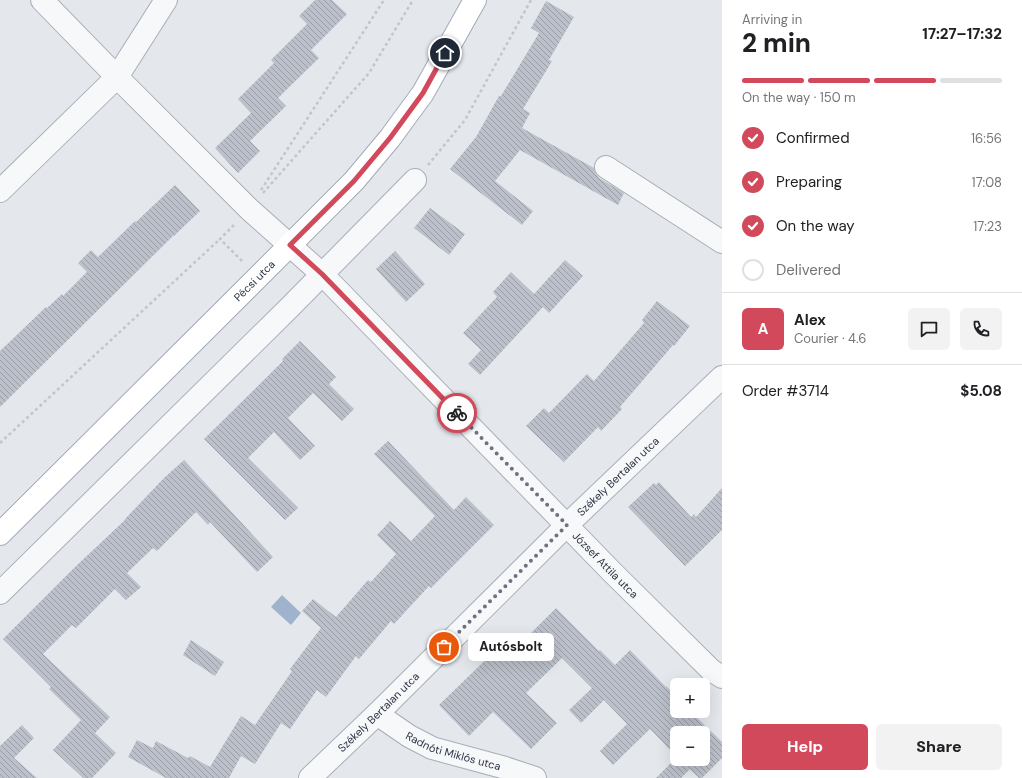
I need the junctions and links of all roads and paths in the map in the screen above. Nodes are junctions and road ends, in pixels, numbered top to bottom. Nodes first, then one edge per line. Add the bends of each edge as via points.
1 (42, 0) edge
2 (166, 0) edge
3 (384, 0) edge
4 (414, 0) edge
5 (475, 0) edge
6 (531, 0) edge
7 (116, 77) junction
8 (606, 167) dead end
9 (415, 180) joint
10 (0, 191) edge
11 (249, 209) junction
12 (220, 239) junction
13 (722, 242) edge
14 (290, 245) junction
15 (322, 274) junction
16 (258, 277) junction
17 (722, 377) edge
18 (0, 443) edge
19 (567, 525) junction
20 (0, 534) edge
21 (0, 593) edge
22 (722, 677) edge
23 (377, 714) junction
24 (310, 778) edge
25 (535, 778) edge

1 - 7 street, József Attila utca
2 - 7 street
3 - 11 path
4 - 11 path via 369,73
5 - 14 main road, Pécsi utca via 423,93 390,138 354,181
6 - 9 path via 464,120
7 - 10 street
7 - 11 street, József Attila utca
8 - 13 street
9 - 15 street
11 - 12 path
11 - 14 street, József Attila utca
12 - 16 path
12 - 18 path
14 - 15 street, József Attila utca
14 - 16 main road, Pécsi utca
15 - 19 street, József Attila utca
15 - 21 street
16 - 20 main road, Pécsi utca
17 - 19 street, Székely Bertalan utca
19 - 22 street, József Attila utca via 711,670
19 - 23 street, Székely Bertalan utca
23 - 24 street, Székely Bertalan utca
23 - 25 street, Radnóti Miklós utca via 432,748

